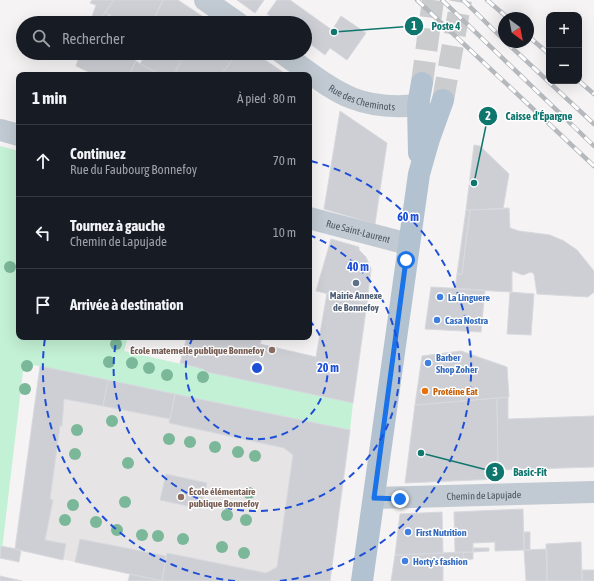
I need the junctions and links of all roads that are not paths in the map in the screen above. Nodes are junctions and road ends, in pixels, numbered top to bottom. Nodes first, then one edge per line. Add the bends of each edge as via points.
1 (205, 0) edge
2 (228, 16) edge
3 (292, 60) edge
4 (310, 72) edge
5 (312, 74) edge
6 (422, 83) tunnel mouth
7 (443, 100) tunnel mouth
8 (418, 105) junction
9 (0, 130) edge
10 (16, 134) edge
11 (429, 139) junction
12 (419, 174) junction
13 (312, 219) edge
14 (408, 244) junction
15 (594, 492) edge
16 (374, 498) junction
17 (362, 581) edge

1 - 2 street
3 - 4 street, Rue des Cheminots
5 - 8 street, Rue des Cheminots via 343,95 367,104 394,108
6 - 8 main road
7 - 11 main road
8 - 11 street via 426,117
8 - 12 main road
9 - 10 street
11 - 12 main road
12 - 14 main road
13 - 14 street, Rue Saint-Laurent
14 - 16 main road
15 - 16 street, Chemin de Lapujade
16 - 17 main road

